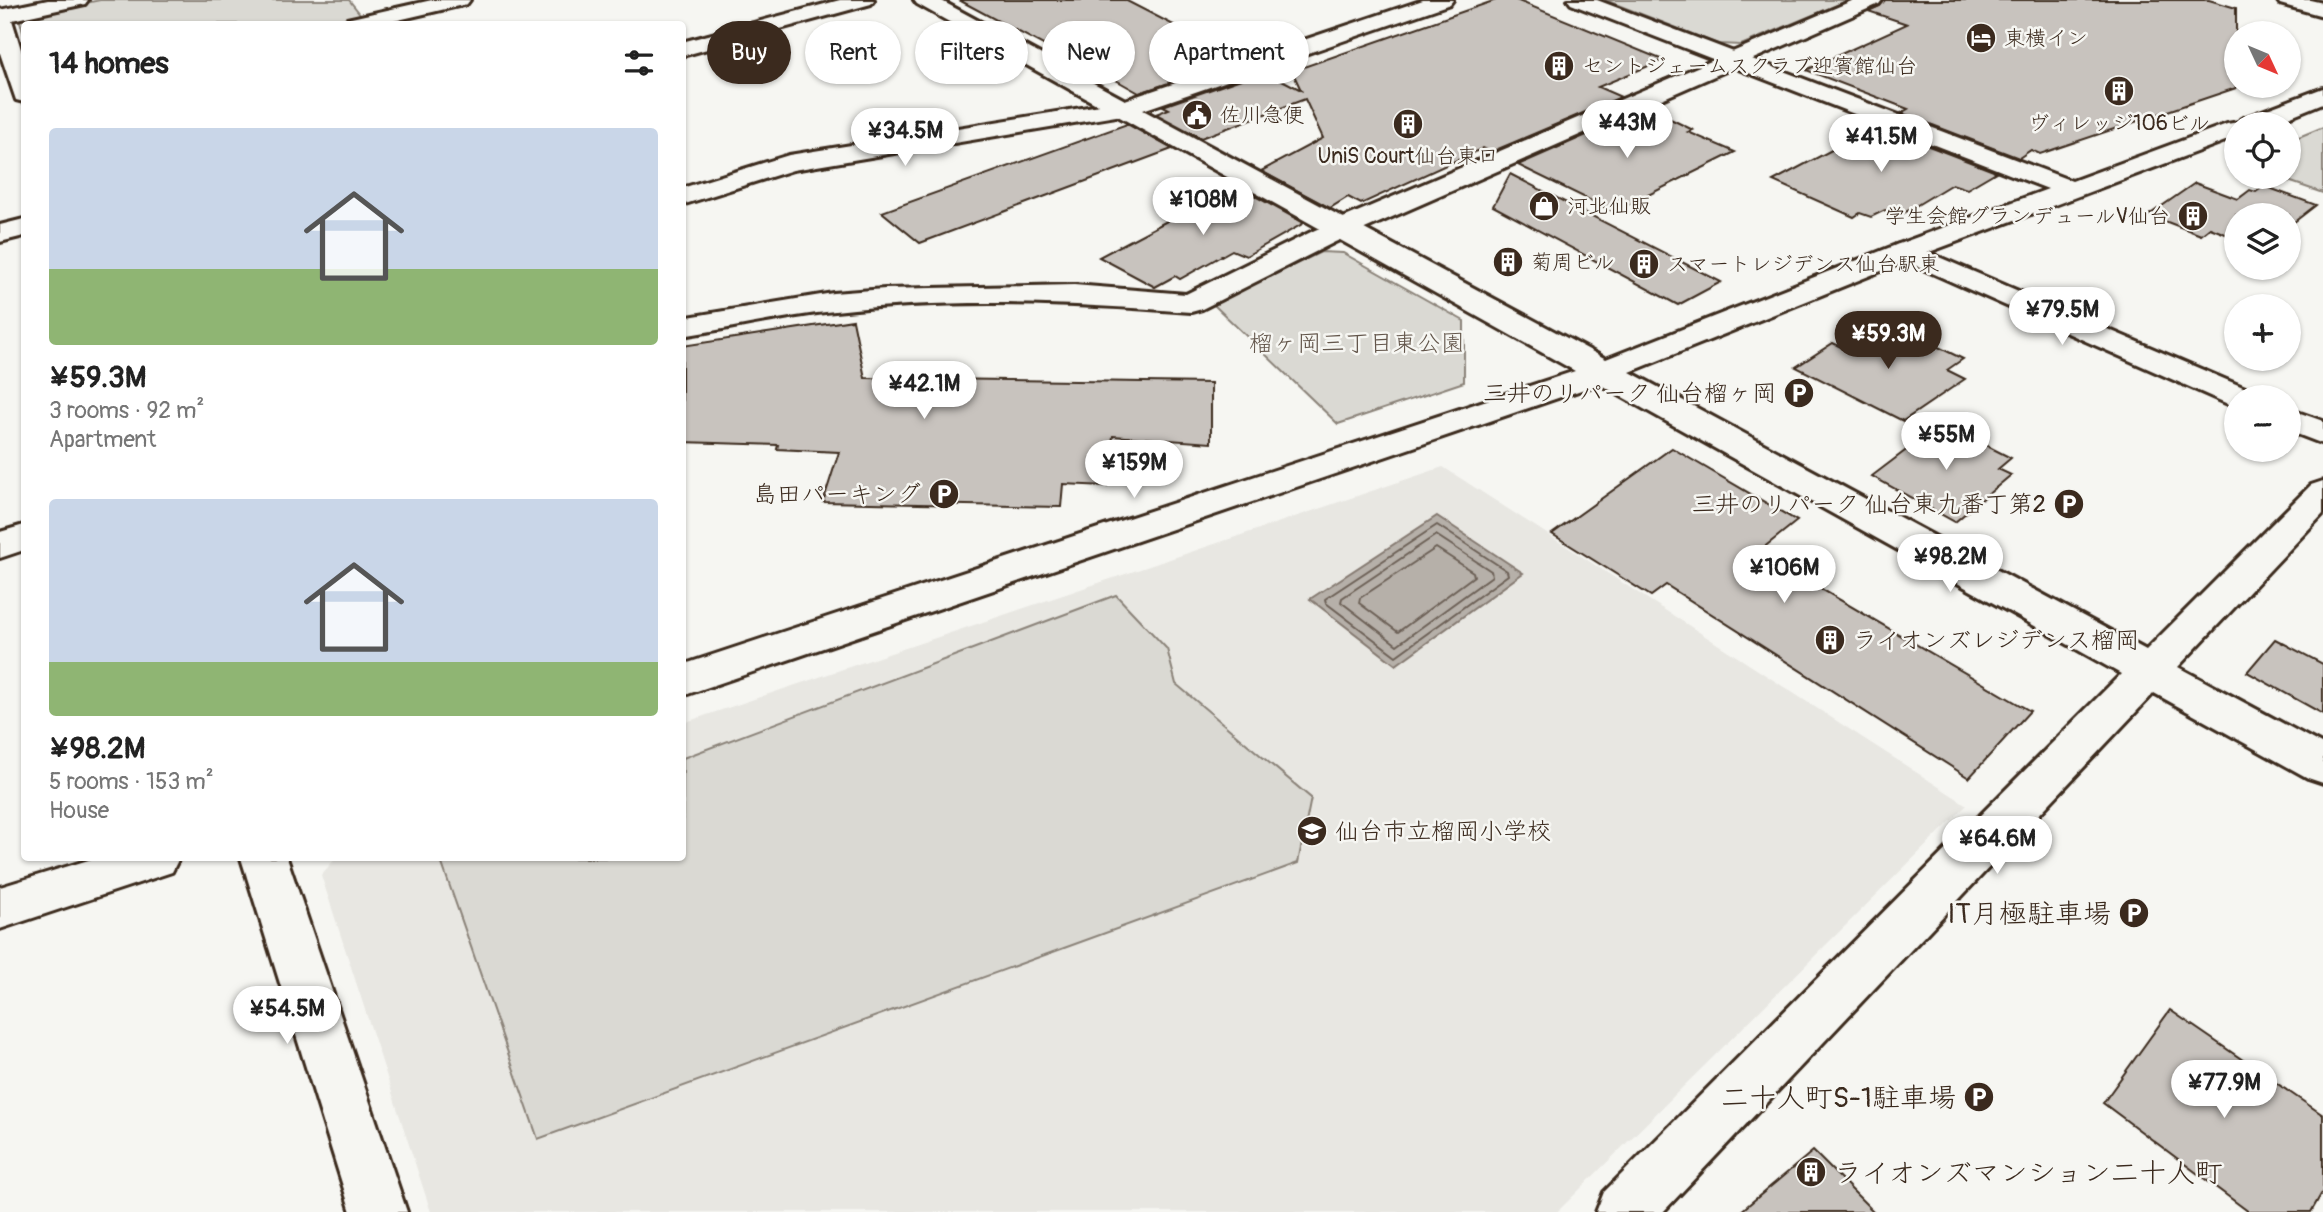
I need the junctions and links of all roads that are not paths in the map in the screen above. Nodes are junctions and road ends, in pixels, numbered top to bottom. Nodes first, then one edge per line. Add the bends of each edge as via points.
1 (78, 0) edge
2 (366, 0) edge
3 (460, 0) edge
4 (793, 0) edge
5 (864, 0) edge
6 (924, 0) edge
7 (1443, 0) edge
8 (1577, 0) edge
9 (1872, 0) edge
10 (2287, 0) edge
11 (2323, 10) edge
12 (1, 16) edge
13 (380, 18) junction
14 (368, 21) edge
15 (686, 28) edge
16 (686, 49) edge
17 (1733, 60) junction
18 (21, 85) edge
19 (2321, 98) edge
20 (1119, 109) junction
21 (2283, 112) edge
22 (2224, 134) edge
23 (2073, 191) junction
24 (686, 196) edge
25 (21, 203) edge
26 (0, 209) edge
27 (21, 228) edge
28 (1343, 229) junction
29 (0, 234) edge
30 (1906, 251) junction
31 (686, 326) edge
32 (1605, 371) junction
33 (2224, 390) edge
34 (2301, 424) edge
35 (2323, 434) edge
36 (2323, 494) edge
37 (21, 538) edge
38 (0, 545) edge
39 (2150, 671) junction
40 (686, 680) edge
41 (2323, 766) edge
42 (147, 861) edge
43 (265, 861) edge
44 (0, 908) edge
45 (379, 1212) edge
46 (1624, 1212) edge

1 - 12 street
2 - 13 street
3 - 13 street
4 - 15 street
5 - 16 street
6 - 20 street
7 - 20 street
8 - 17 street
9 - 17 street
10 - 11 street
12 - 18 street
13 - 14 street
17 - 23 street
17 - 28 street
19 - 21 street
20 - 24 street via 789,163
20 - 28 street
22 - 23 street
23 - 30 street
25 - 26 street
27 - 29 street
28 - 31 street via 1191,303 1074,294 885,298
28 - 32 street
30 - 32 street
30 - 33 street
32 - 39 street
32 - 40 street
34 - 35 street
36 - 39 street
37 - 38 street
39 - 41 street
39 - 46 street
42 - 44 street
43 - 45 street

